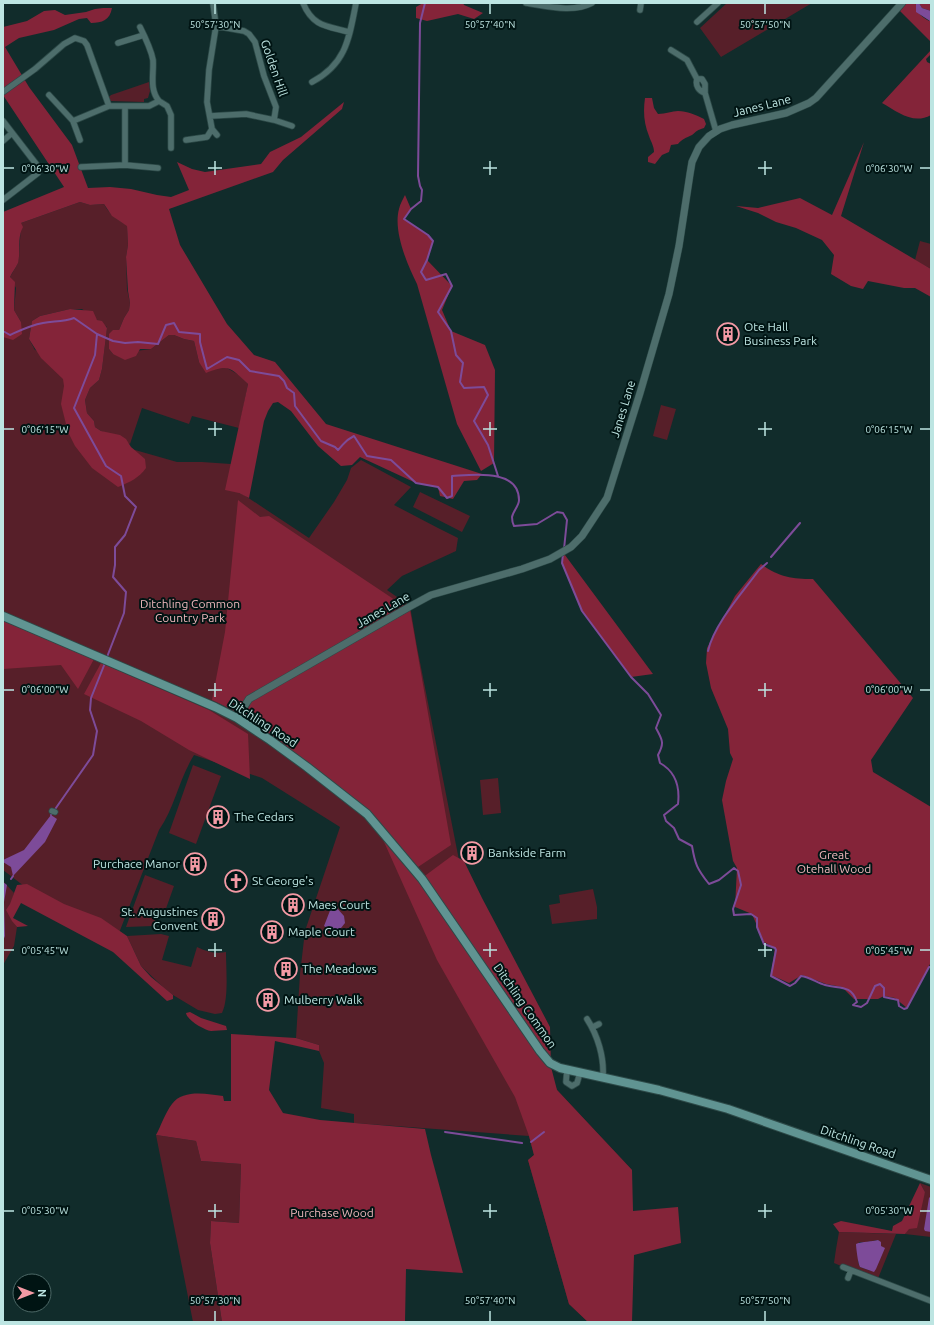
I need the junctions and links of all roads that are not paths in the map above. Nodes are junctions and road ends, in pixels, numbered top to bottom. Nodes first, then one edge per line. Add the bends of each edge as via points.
1 (213, 3) edge
2 (303, 3) edge
3 (356, 3) edge
4 (526, 3) edge
5 (592, 3) edge
6 (641, 3) edge
7 (718, 3) edge
8 (902, 3) edge
9 (548, 4) edge
10 (640, 10) dead end
11 (697, 22) dead end
12 (216, 26) junction
13 (140, 27) dead end
14 (350, 32) junction
15 (144, 35) junction
16 (118, 43) dead end
17 (672, 50) dead end
18 (312, 82) dead end
19 (3, 92) edge
20 (49, 95) dead end
21 (159, 101) junction
22 (109, 106) junction
23 (125, 106) junction
24 (210, 116) junction
25 (274, 120) junction
26 (3, 121) edge
27 (73, 121) junction
28 (292, 126) dead end
29 (212, 129) junction
30 (716, 131) junction
31 (12, 133) junction
32 (217, 135) dead end
33 (80, 140) dead end
34 (186, 140) dead end
35 (3, 141) edge
36 (171, 148) dead end
37 (124, 166) junction
38 (81, 167) dead end
39 (158, 168) dead end
40 (3, 200) edge
41 (3, 616) edge
42 (237, 718) junction
43 (381, 831) joint
44 (587, 1019) dead end
45 (599, 1024) dead end
46 (593, 1027) junction
47 (567, 1070) junction
48 (580, 1073) junction
49 (603, 1076) junction
50 (778, 1127) joint
51 (931, 1180) edge
52 (843, 1267) dead end
53 (851, 1270) junction
54 (848, 1278) dead end
55 (931, 1301) edge

1 - 12 street
2 - 14 street via 314,21
3 - 14 street
4 - 9 street
5 - 9 street via 574,7
6 - 10 street
7 - 11 street
8 - 30 street, Janes Lane via 812,101 786,112
12 - 24 street via 209,70 207,102
12 - 25 street, Golden Hill via 244,31 255,42 276,107
13 - 15 street
14 - 18 street via 338,61 326,74
15 - 16 street
15 - 21 street via 151,54 153,88
17 - 30 street via 687,60 697,79 702,79 705,84 705,93
19 - 22 street via 64,44 76,38 87,45
20 - 27 street
21 - 23 street via 149,106
21 - 36 street via 167,106 171,115
22 - 23 street
22 - 27 street
23 - 37 street
24 - 25 street via 246,114
24 - 29 street
25 - 28 street
26 - 31 street
27 - 33 street
29 - 32 street
29 - 34 street via 207,136
30 - 42 street, Janes Lane via 699,147 692,162 679,246 668,294 607,498 584,533 571,547 550,559 431,596 249,699
31 - 35 street
31 - 40 street via 40,169
37 - 38 street
37 - 39 street
41 - 42 main road, Ditchling Road
42 - 43 main road, Ditchling Road via 308,767 367,814
43 - 47 main road, Ditchling Common via 422,879 540,1051 550,1063
44 - 46 street
45 - 46 street
46 - 49 street via 604,1064
47 - 48 main road, Ditchling Common
47 - 48 street via 566,1082 572,1086 577,1083
48 - 49 main road, Ditchling Common
49 - 50 main road, Ditchling Common via 728,1109
50 - 51 main road, Ditchling Road
52 - 53 street
53 - 54 street
53 - 55 street

